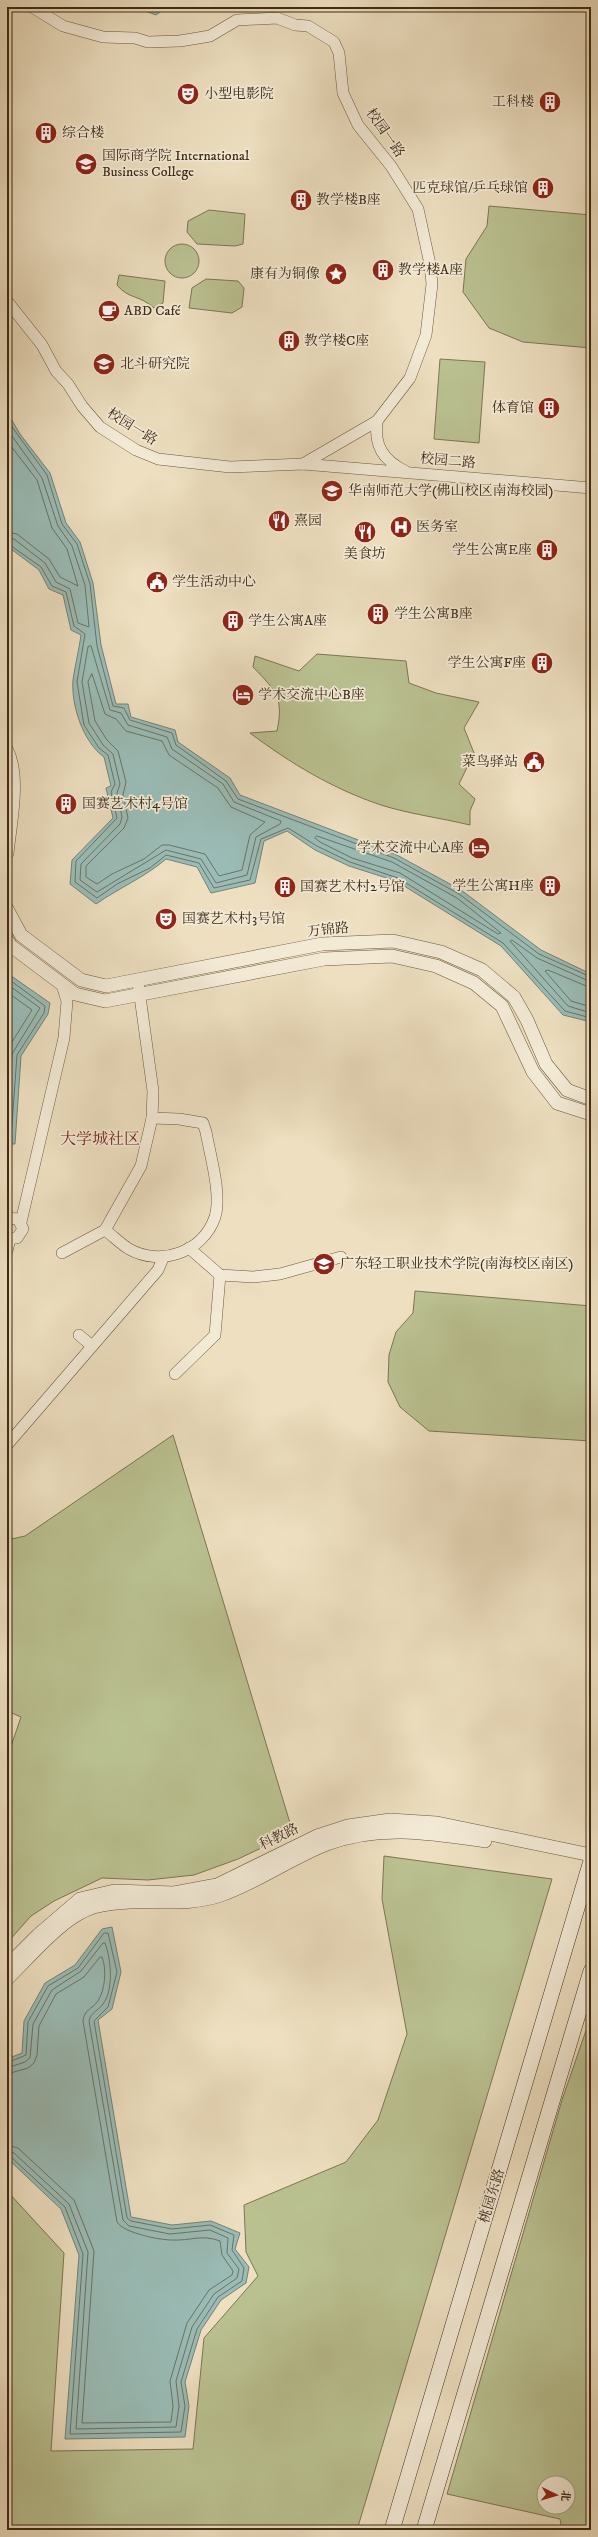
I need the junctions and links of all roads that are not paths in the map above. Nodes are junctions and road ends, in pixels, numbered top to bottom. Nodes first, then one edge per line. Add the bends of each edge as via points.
1 (32, 7) edge
2 (8, 304) edge
3 (377, 421) junction
4 (303, 464) junction
5 (409, 473) junction
6 (591, 488) edge
7 (7, 751) edge
8 (7, 853) edge
9 (7, 909) edge
10 (7, 940) edge
11 (138, 982) junction
12 (62, 985) junction
13 (141, 996) junction
14 (591, 1099) edge
15 (591, 1114) edge
16 (152, 1118) junction
17 (7, 1218) edge
18 (21, 1222) junction
19 (105, 1230) junction
20 (8, 1239) edge
21 (189, 1248) junction
22 (7, 1251) edge
23 (62, 1253) dead end
24 (341, 1257) dead end
25 (163, 1258) junction
26 (220, 1275) junction
27 (79, 1335) dead end
28 (92, 1346) junction
29 (176, 1374) dead end
30 (7, 1445) edge
31 (591, 1855) edge
32 (591, 1862) edge
33 (7, 1966) edge
34 (591, 1971) edge
35 (7, 1979) edge
36 (392, 2530) edge
37 (424, 2530) edge

1 - 3 street, 校园一路 via 63,26 103,37 135,38 148,42 180,41 210,36 237,20 278,18 295,25 308,26 334,42 339,54 343,93 358,125 391,166 418,209 430,264 432,284 429,313 421,350 410,378
2 - 4 street, 校园一路 via 42,345 56,371 100,427 136,450 158,460 230,467
3 - 4 street
3 - 5 street via 375,437 380,449 395,466
4 - 5 street, 校园二路
5 - 6 street, 校园二路
7 - 8 street via 12,761 12,794
9 - 11 street, 万锦路 via 22,935 81,980 106,986
10 - 12 street, 万锦路 via 11,946
11 - 13 street
11 - 14 street, 万锦路 via 322,944 393,941 441,952 482,970 514,996 546,1064 566,1090
12 - 13 street, 万锦路 via 75,994 105,1001
12 - 18 street via 67,1001 64,1038
13 - 15 street, 万锦路 via 324,959 392,956 436,966 474,983 502,1006 533,1072 558,1103
13 - 16 street via 153,1091
16 - 19 street via 141,1166
16 - 21 street via 179,1119 203,1124 206,1132 217,1197 215,1217 202,1240
17 - 18 street via 15,1217
18 - 20 street via 23,1229 20,1236
19 - 23 street
19 - 25 street via 130,1250
20 - 22 street
21 - 25 street
21 - 26 street
24 - 26 street via 280,1274 253,1277
25 - 28 street via 158,1270
26 - 29 street via 215,1336
27 - 28 street
28 - 30 street
31 - 33 street, 科教路 via 437,1823 390,1820 348,1826 318,1836 217,1885 174,1893 114,1891 80,1899 38,1934
32 - 35 street, 科教路 via 554,1853 436,1833 395,1830 356,1834 326,1844 221,1895 187,1902 128,1902 97,1906 76,1915
32 - 36 main road, 桃园东路
34 - 37 main road

